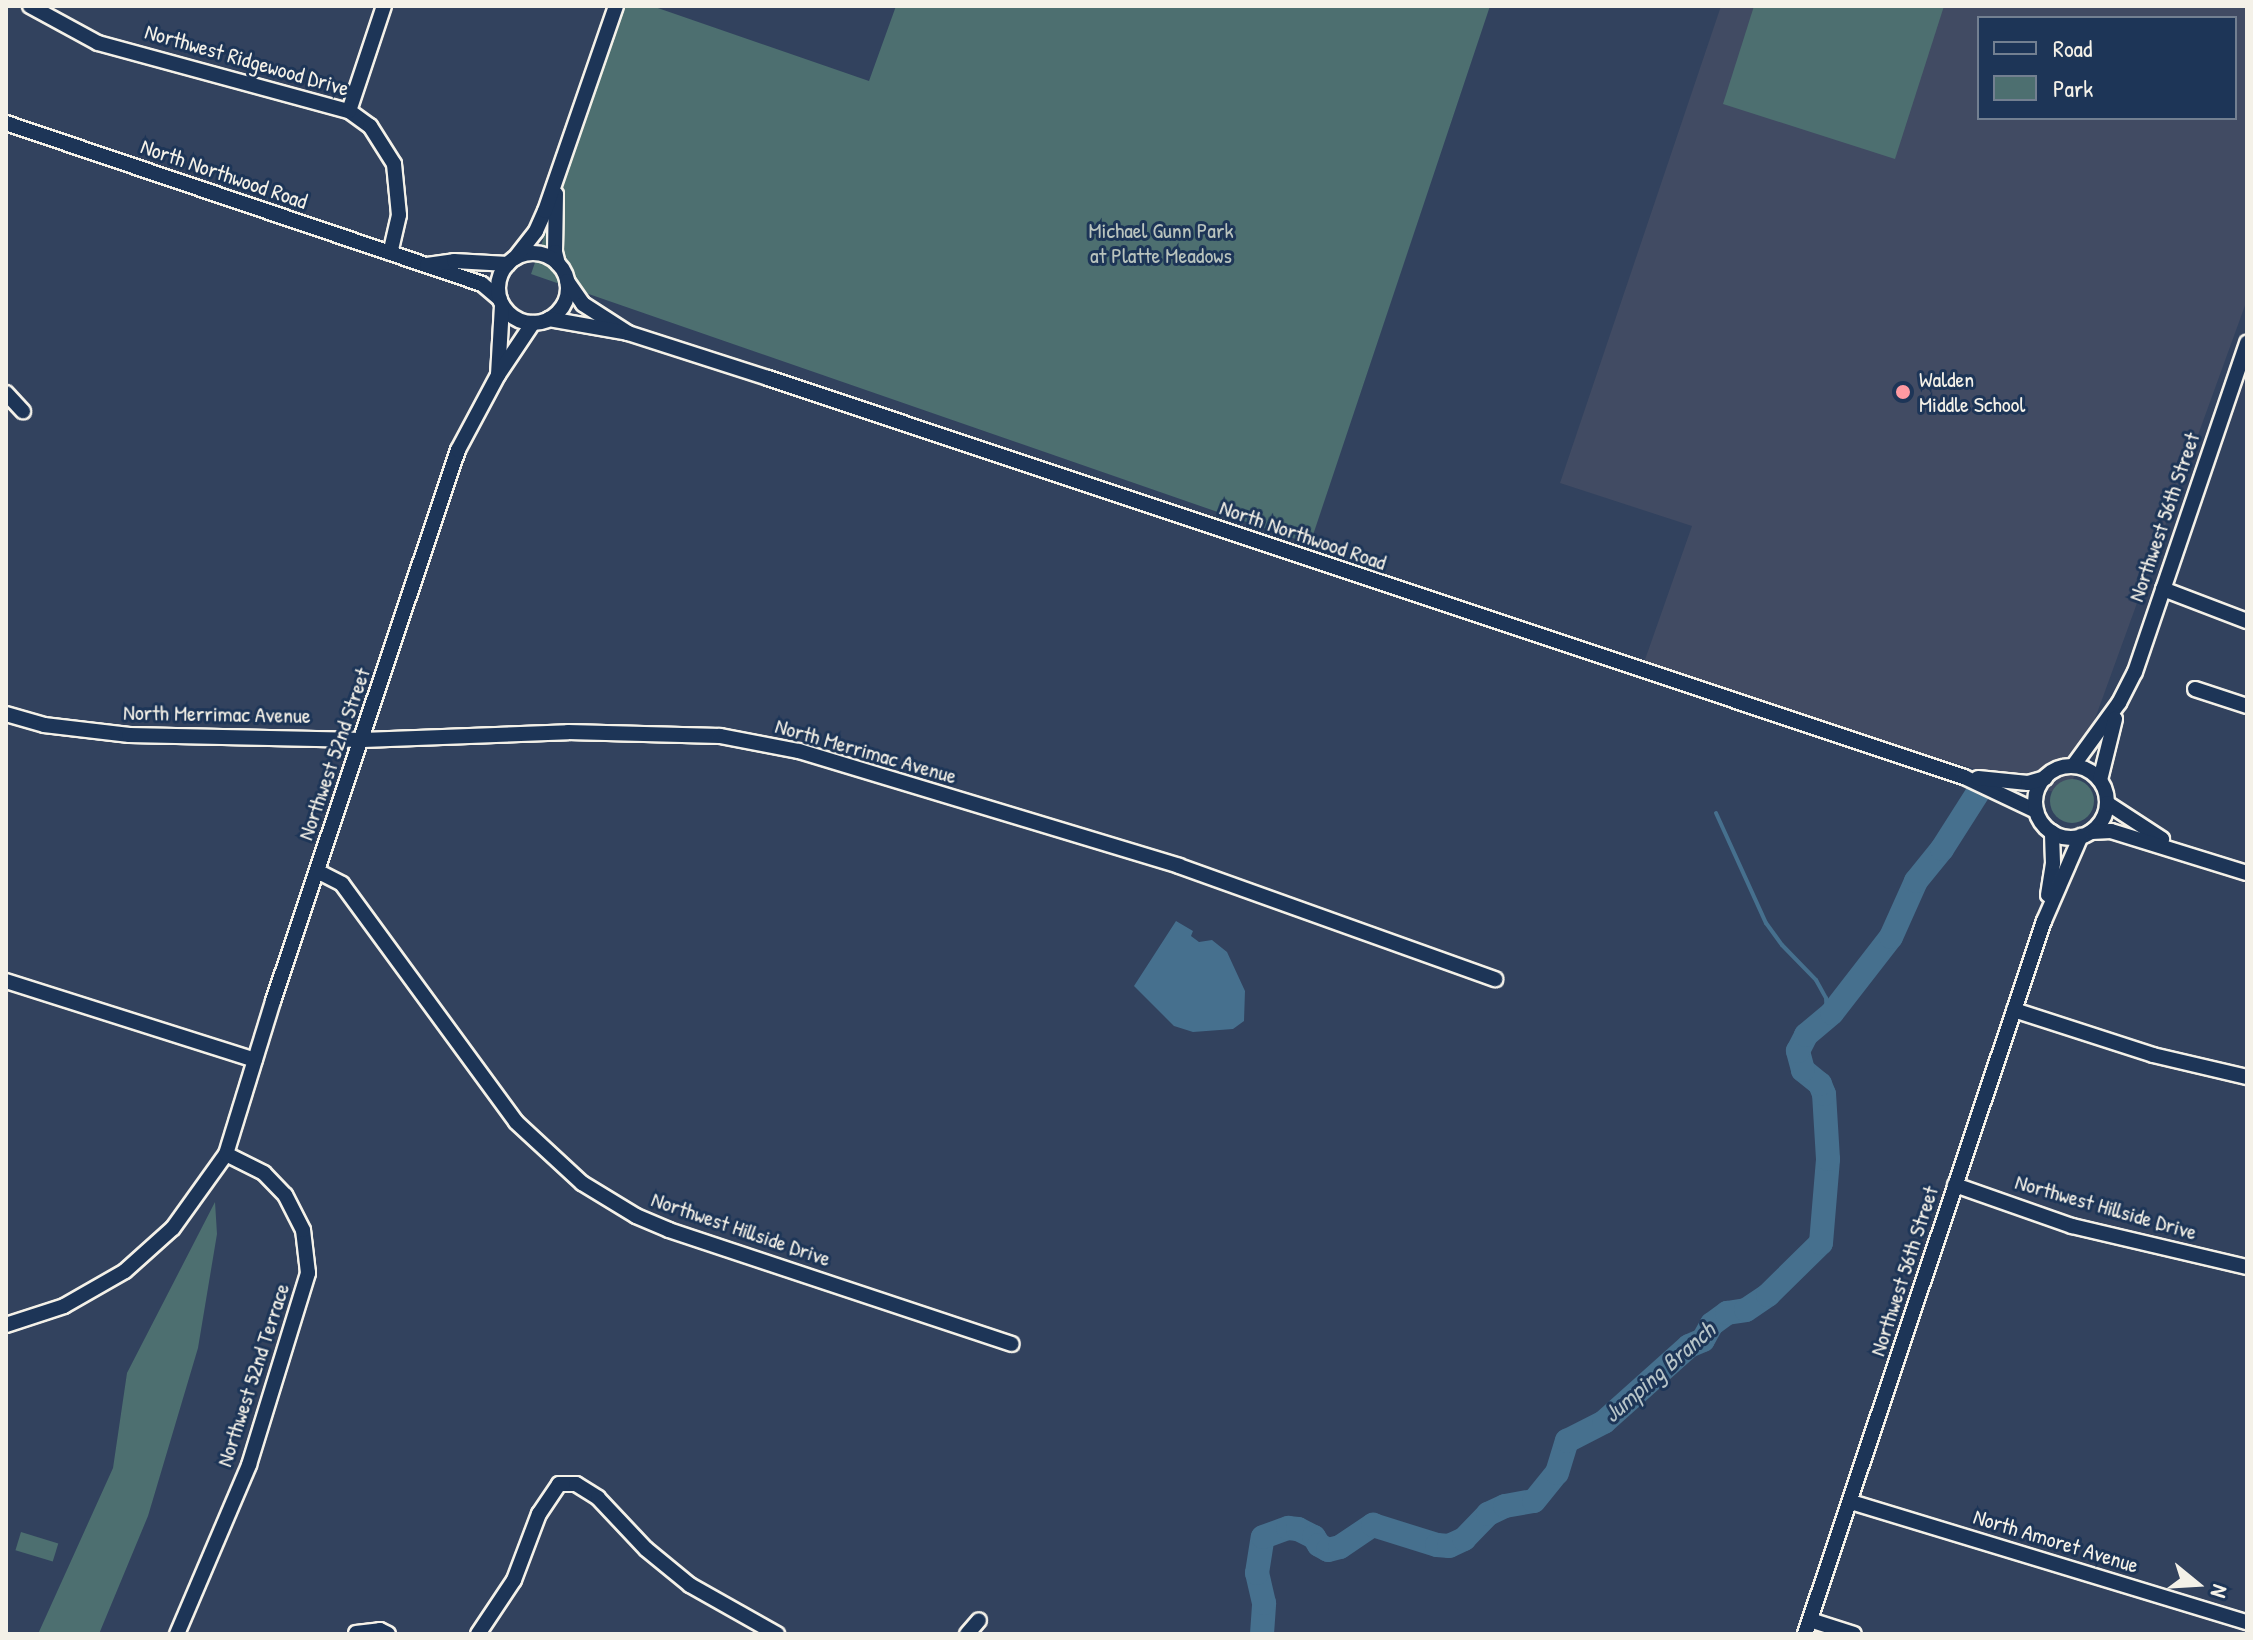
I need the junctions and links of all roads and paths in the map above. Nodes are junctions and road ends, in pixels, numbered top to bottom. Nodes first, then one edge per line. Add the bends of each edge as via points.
1 (30, 6) edge
2 (384, 6) edge
3 (616, 6) edge
4 (349, 111) junction
5 (6, 123) edge
6 (556, 182) junction
7 (390, 253) junction
8 (511, 261) junction
9 (558, 264) junction
10 (427, 265) junction
11 (567, 281) junction
12 (501, 302) junction
13 (549, 319) junction
14 (533, 323) junction
15 (628, 333) junction
16 (2247, 343) edge
17 (498, 375) junction
18 (6, 393) edge
19 (23, 411) dead end
20 (2163, 589) junction
21 (2247, 621) edge
22 (2195, 689) dead end
23 (2119, 703) junction
24 (2247, 706) edge
25 (6, 714) edge
26 (363, 740) junction
27 (2073, 766) junction
28 (1964, 777) junction
29 (2045, 778) junction
30 (2100, 780) junction
31 (2107, 803) junction
32 (2036, 811) junction
33 (2052, 832) junction
34 (2086, 834) junction
35 (2180, 850) junction
36 (317, 871) junction
37 (2247, 873) edge
38 (2044, 921) junction
39 (1495, 979) dead end
40 (6, 981) edge
41 (2014, 1010) junction
42 (255, 1060) junction
43 (2247, 1077) edge
44 (226, 1154) junction
45 (1955, 1185) junction
46 (2247, 1267) edge
47 (6, 1325) edge
48 (1012, 1344) dead end
49 (1851, 1502) junction
50 (979, 1620) dead end
51 (2247, 1622) edge
52 (1807, 1627) edge
53 (177, 1634) edge
54 (356, 1634) edge
55 (388, 1634) edge
56 (478, 1634) edge
57 (777, 1634) edge
58 (967, 1634) edge
59 (1854, 1634) edge

1 - 4 street, Northwest Ridgewood Drive via 98,43
2 - 4 street
3 - 6 street
4 - 7 street, Northwest Ridgewood Drive via 370,126 394,164 399,215
5 - 7 street, North Northwood Road
6 - 8 street via 536,231
6 - 9 street
7 - 10 street, North Northwood Road
8 - 9 street via 542,254
8 - 10 street, North Northwood Road
8 - 12 street via 498,281
9 - 11 street
10 - 12 street, North Northwood Road via 482,284
11 - 13 street via 564,302
11 - 15 street, North Northwood Road via 593,313
12 - 14 street via 515,318
12 - 17 street, Northwest 52nd Street
13 - 14 street
13 - 15 street, North Northwood Road
14 - 17 street, Northwest 52nd Street
15 - 28 street, North Northwood Road
16 - 20 street, Northwest 56th Street
17 - 26 street, Northwest 52nd Street via 458,450
18 - 19 street
20 - 21 street
20 - 23 street, Northwest 56th Street
22 - 24 street
23 - 27 street, Northwest 56th Street
23 - 30 street, Northwest 56th Street
25 - 26 street, North Merrimac Avenue via 44,725 129,735
26 - 36 street, Northwest 52nd Street
26 - 39 street, North Merrimac Avenue via 568,732 720,736 799,751 1179,866
27 - 29 street
27 - 30 street
28 - 29 street, North Northwood Road via 2028,783
28 - 32 street, North Northwood Road
29 - 32 street via 2038,788
30 - 31 street
31 - 34 street via 2099,824
31 - 35 street
32 - 33 street
33 - 34 street
33 - 38 street, Northwest 56th Street
34 - 35 street via 2111,831
34 - 38 street, Northwest 56th Street
35 - 37 street
36 - 42 street, Northwest 52nd Street
36 - 48 street, Northwest Hillside Drive via 342,884 516,1122 582,1183 669,1230
38 - 41 street, Northwest 56th Street
40 - 42 street
41 - 43 street via 2153,1055
41 - 45 street, Northwest 56th Street
42 - 44 street, Northwest 52nd Street
44 - 47 street, Northwest 52nd Street via 173,1228 125,1271 64,1306
44 - 53 street, Northwest 52nd Terrace via 264,1173 285,1195 303,1230 308,1273 249,1465
45 - 46 street, Northwest Hillside Drive via 2072,1226
45 - 49 street, Northwest 56th Street
49 - 51 street, North Amoret Avenue
49 - 52 street, Northwest 56th Street
50 - 58 street
52 - 59 street
54 - 55 street
56 - 57 street via 514,1580 539,1514 559,1484 576,1484 598,1498 646,1549 690,1585

